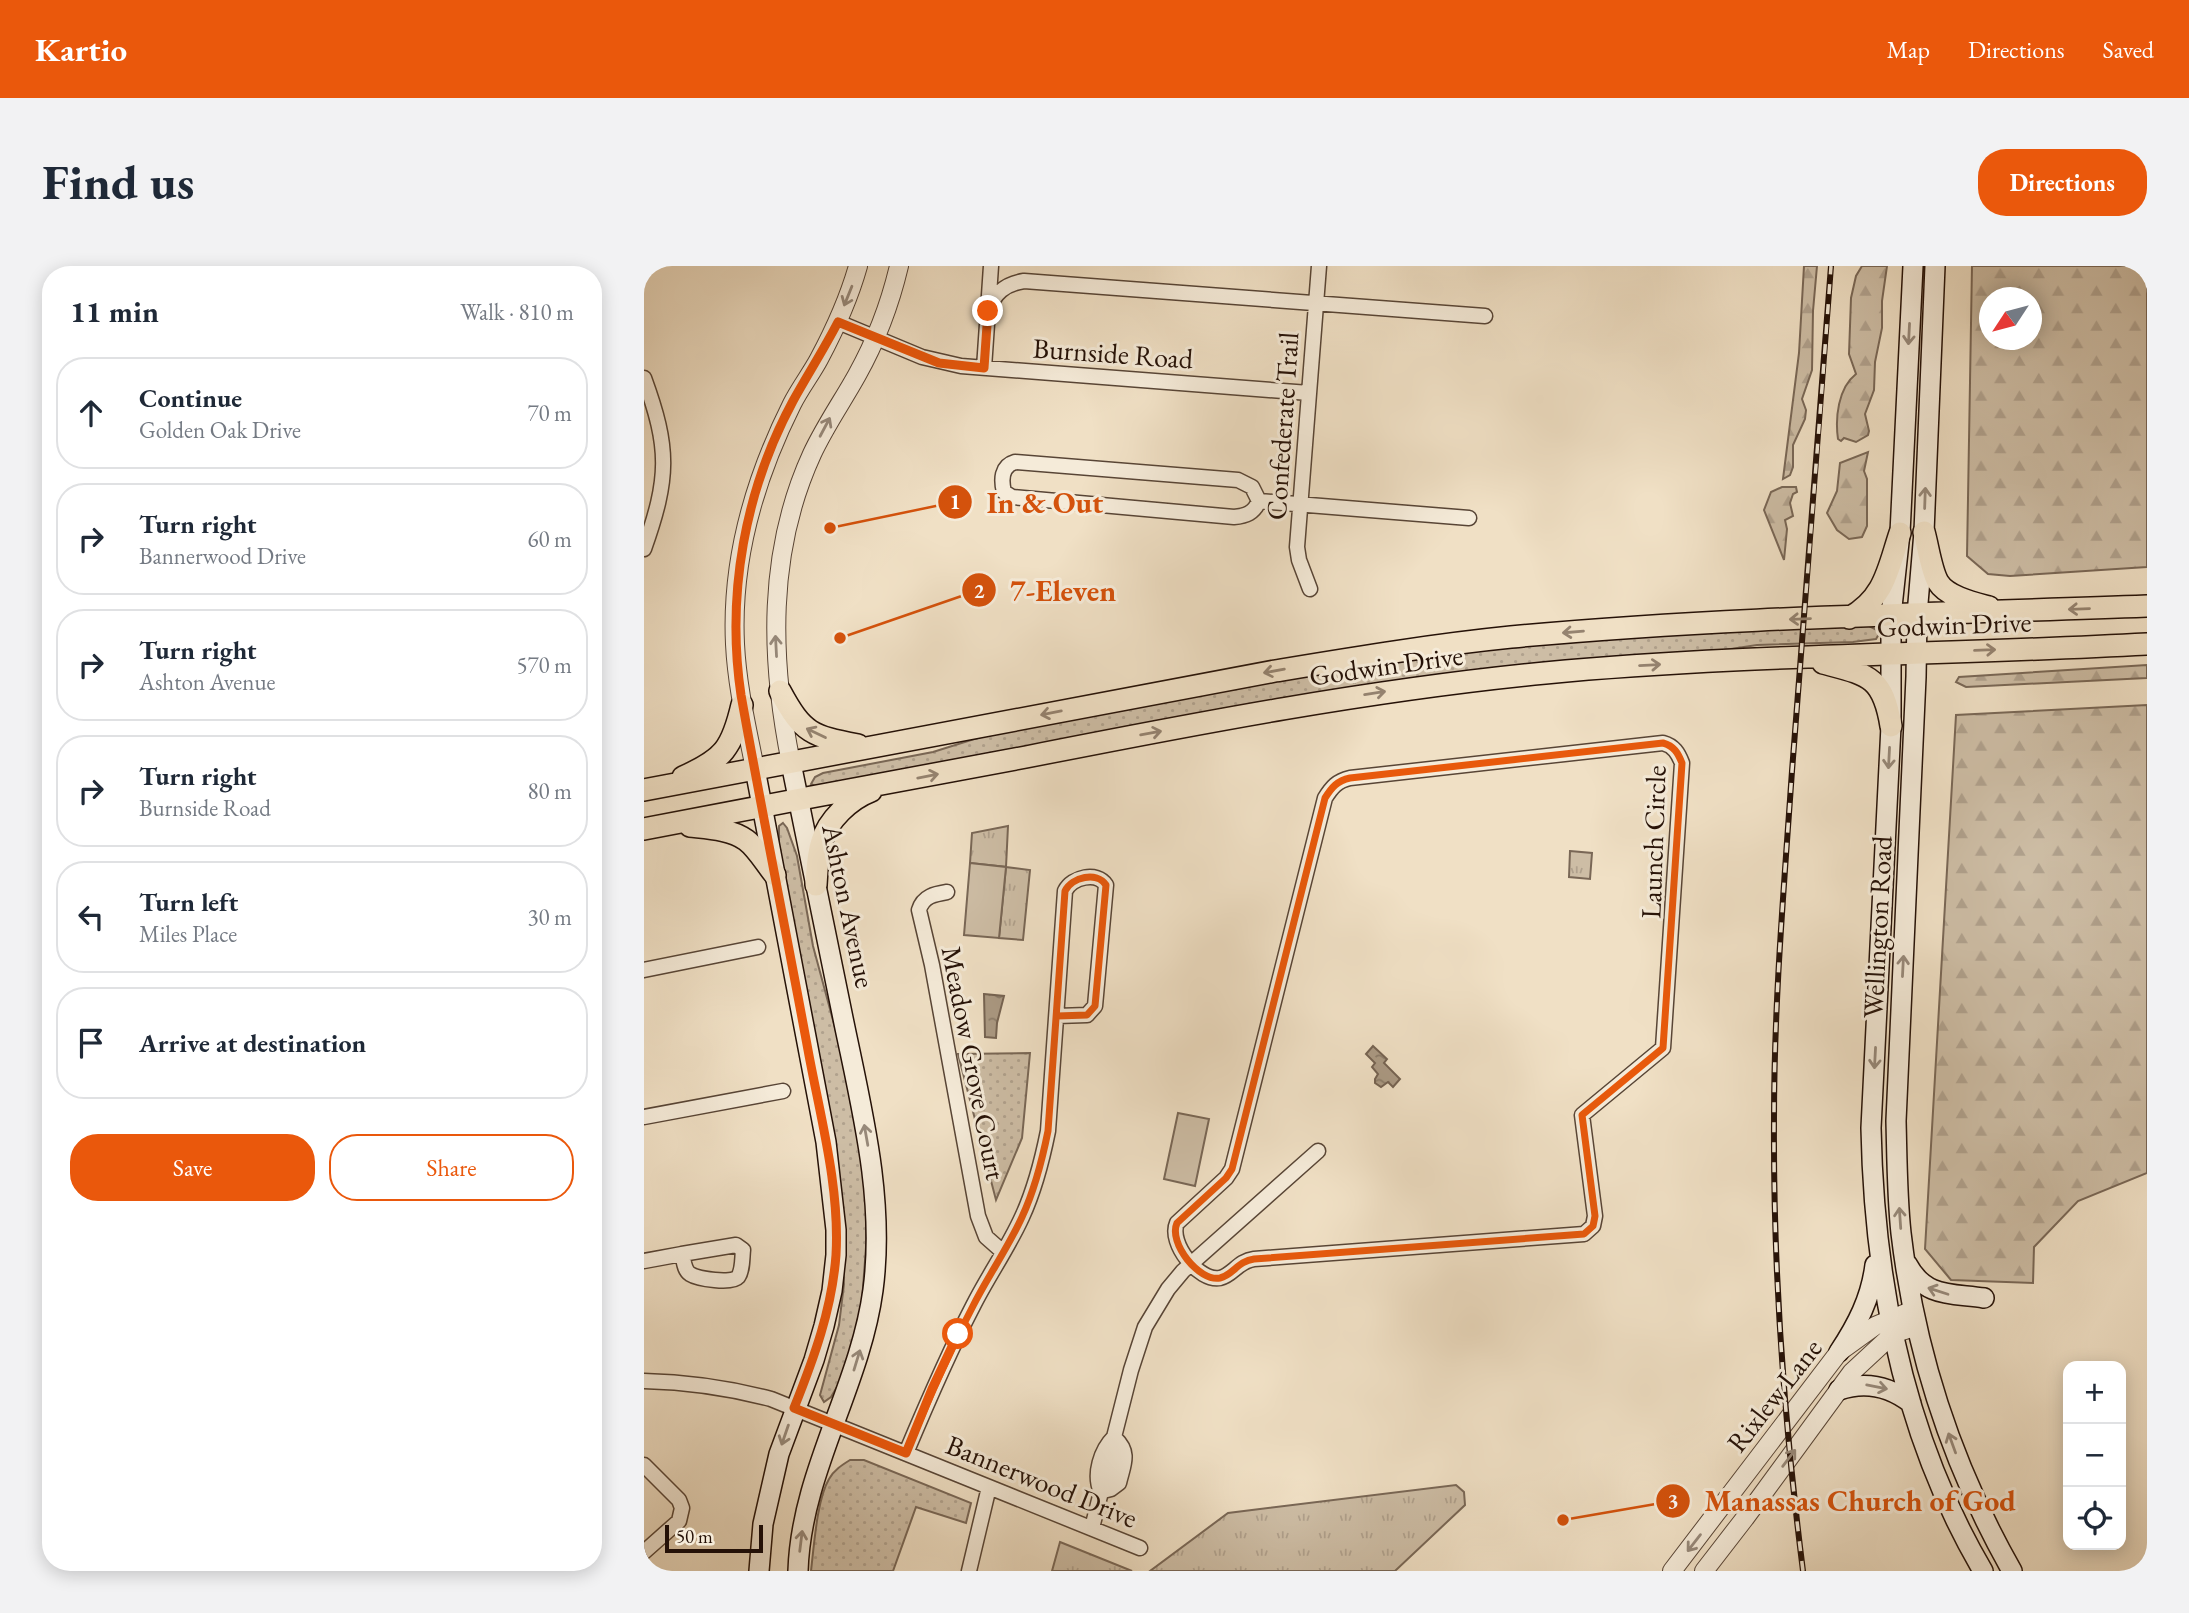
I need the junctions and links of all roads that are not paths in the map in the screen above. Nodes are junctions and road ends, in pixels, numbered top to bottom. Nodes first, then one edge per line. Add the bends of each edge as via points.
1 (858, 266) edge
2 (900, 266) edge
3 (991, 266) edge
4 (1319, 266) edge
5 (1913, 266) edge
6 (1935, 266) edge
7 (1316, 302) junction
8 (988, 311) junction
9 (1485, 316) dead end
10 (838, 322) junction
11 (875, 338) junction
12 (984, 368) junction
13 (644, 378) edge
14 (1309, 393) junction
15 (1259, 501) junction
16 (1300, 503) junction
17 (1469, 518) dead end
18 (1924, 532) junction
19 (1900, 533) junction
20 (645, 540) edge
21 (1310, 589) dead end
22 (2147, 606) edge
23 (2005, 612) junction
24 (1917, 615) junction
25 (1891, 616) junction
26 (1849, 618) junction
27 (2147, 644) edge
28 (1917, 653) junction
29 (1891, 654) junction
30 (1801, 658) junction
31 (780, 691) junction
32 (743, 705) junction
33 (1891, 726) junction
34 (870, 747) junction
35 (791, 763) junction
36 (755, 769) junction
37 (887, 784) junction
38 (651, 789) edge
39 (798, 800) junction
40 (762, 807) junction
41 (654, 827) edge
42 (775, 875) junction
43 (816, 886) junction
44 (947, 892) dead end
45 (758, 947) dead end
46 (644, 970) edge
47 (1057, 1016) junction
48 (783, 1091) dead end
49 (644, 1117) edge
50 (1318, 1151) dead end
51 (1876, 1233) junction
52 (1003, 1252) junction
53 (682, 1254) dead end
54 (1905, 1259) junction
55 (644, 1261) edge
56 (1191, 1264) junction
57 (1984, 1298) dead end
58 (1915, 1318) junction
59 (1891, 1326) junction
60 (1839, 1352) junction
61 (644, 1381) edge
62 (1839, 1390) junction
63 (1911, 1403) junction
64 (794, 1408) junction
65 (833, 1424) junction
66 (1114, 1437) junction
67 (906, 1453) junction
68 (644, 1465) edge
69 (989, 1487) junction
70 (1101, 1492) junction
71 (1092, 1528) junction
72 (1140, 1548) dead end
73 (644, 1552) edge
74 (759, 1571) edge
75 (798, 1571) edge
76 (970, 1571) edge
77 (1672, 1571) edge
78 (1704, 1571) edge
79 (1983, 1571) edge
80 (2012, 1571) edge

1 -> 10 street
2 - 11 street, Ashton Avenue
3 - 8 street
4 - 7 street, Confederate Trail
5 -> 19 main road, Wellington Road
18 -> 6 main road, Wellington Road
7 - 8 street via 1024,281 1001,289
7 - 9 street
7 - 14 street, Confederate Trail
8 - 12 street
10 - 11 street, Burnside Road
10 - 32 street via 775,441 750,513 734,617
11 - 12 street, Burnside Road via 939,363
31 -> 11 street, Ashton Avenue via 776,593 793,503 811,455
12 - 14 street, Burnside Road
13 - 20 street via 662,435 665,462 660,497
14 - 16 street, Confederate Trail
15 - 15 street via 1251,513 1234,517 1012,497 1004,492 1004,470 1014,463 1238,480 1252,487
15 - 16 street
16 - 17 street
16 - 21 street, Confederate Trail via 1297,547
18 - 23 main road via 1938,582 1946,590
18 - 24 main road, Wellington Road
19 - 25 main road, Wellington Road
19 - 26 main road via 1882,587 1872,602
22 -> 23 main road, Godwin Drive
23 - 24 main road, Godwin Drive
24 - 25 main road, Godwin Drive
24 - 28 main road, Wellington Road
25 - 26 main road, Godwin Drive
25 - 29 main road, Wellington Road
26 -> 34 main road, Godwin Drive via 1618,628 1380,654
28 -> 27 main road, Godwin Drive
28 - 29 main road, Godwin Drive
54 -> 28 main road, Wellington Road via 1896,1121
29 - 30 main road, Godwin Drive
29 - 33 main road, Wellington Road
30 - 33 main road via 1871,679 1885,697
37 -> 30 main road, Godwin Drive via 1400,690 1559,672
34 -> 31 main road via 811,733 795,718
31 - 35 street, Ashton Avenue
32 - 36 street
32 - 38 main road via 734,737 721,754 693,772
33 -> 51 main road, Wellington Road via 1871,1128
34 - 35 main road, Godwin Drive
35 - 36 main road, Godwin Drive
35 - 39 main road, Ashton Avenue
36 - 38 main road, Godwin Drive
36 - 40 main road
37 - 39 main road, Godwin Drive
37 - 43 main road via 856,799 832,822 822,840
39 - 40 main road, Godwin Drive
39 - 43 main road, Ashton Avenue
40 - 41 main road, Godwin Drive
40 - 42 main road
41 - 42 main road via 714,829 740,836
42 - 64 main road via 825,1142 836,1230 824,1326
65 -> 43 main road, Ashton Avenue via 852,1378 867,1320 876,1212 866,1135
44 - 52 street, Meadow Grove Court via 925,899 919,910 978,1216 986,1237
45 - 46 street
47 - 47 street via 1087,1015 1095,1006 1106,885 1098,878 1074,880 1065,891
47 - 52 street via 1042,1161 1021,1220
48 - 49 street
50 - 56 street
51 - 59 main road, Wellington Road
51 - 60 main road via 1870,1290 1854,1330
52 - 67 street via 948,1355
53 - 55 street
57 -> 54 main road via 1932,1290 1913,1275
54 - 58 main road, Wellington Road
56 - 56 street, Launch Circle via 1220,1278 1244,1260 1584,1234 1593,1226 1582,1115 1663,1048 1682,763 1678,752 1663,743 1350,778 1339,780 1330,789 1235,1161 1226,1178 1174,1230 1179,1248
56 - 66 street via 1168,1289 1145,1327
58 - 59 street, Rixlew Lane
80 -> 58 main road, Wellington Road via 1962,1471
59 - 60 street, Rixlew Lane via 1868,1330
59 - 62 street, Rixlew Lane
59 - 63 main road, Wellington Road
60 -> 77 street, Rixlew Lane
61 - 64 street, Bannerwood Drive via 733,1389
62 -> 63 main road via 1874,1386
78 -> 62 street, Rixlew Lane
63 - 79 main road, Wellington Road via 1949,1506
64 - 65 street, Bannerwood Drive
64 -> 74 main road via 768,1495
65 - 67 street, Bannerwood Drive
75 -> 65 main road, Ashton Avenue via 811,1491
66 - 70 street via 1104,1449 1097,1477
66 - 70 street via 1125,1453 1119,1483
67 - 69 street, Bannerwood Drive
68 - 73 street via 682,1508 679,1521
69 - 71 street, Bannerwood Drive
69 - 76 street
70 - 71 street
71 - 72 street, Bannerwood Drive

